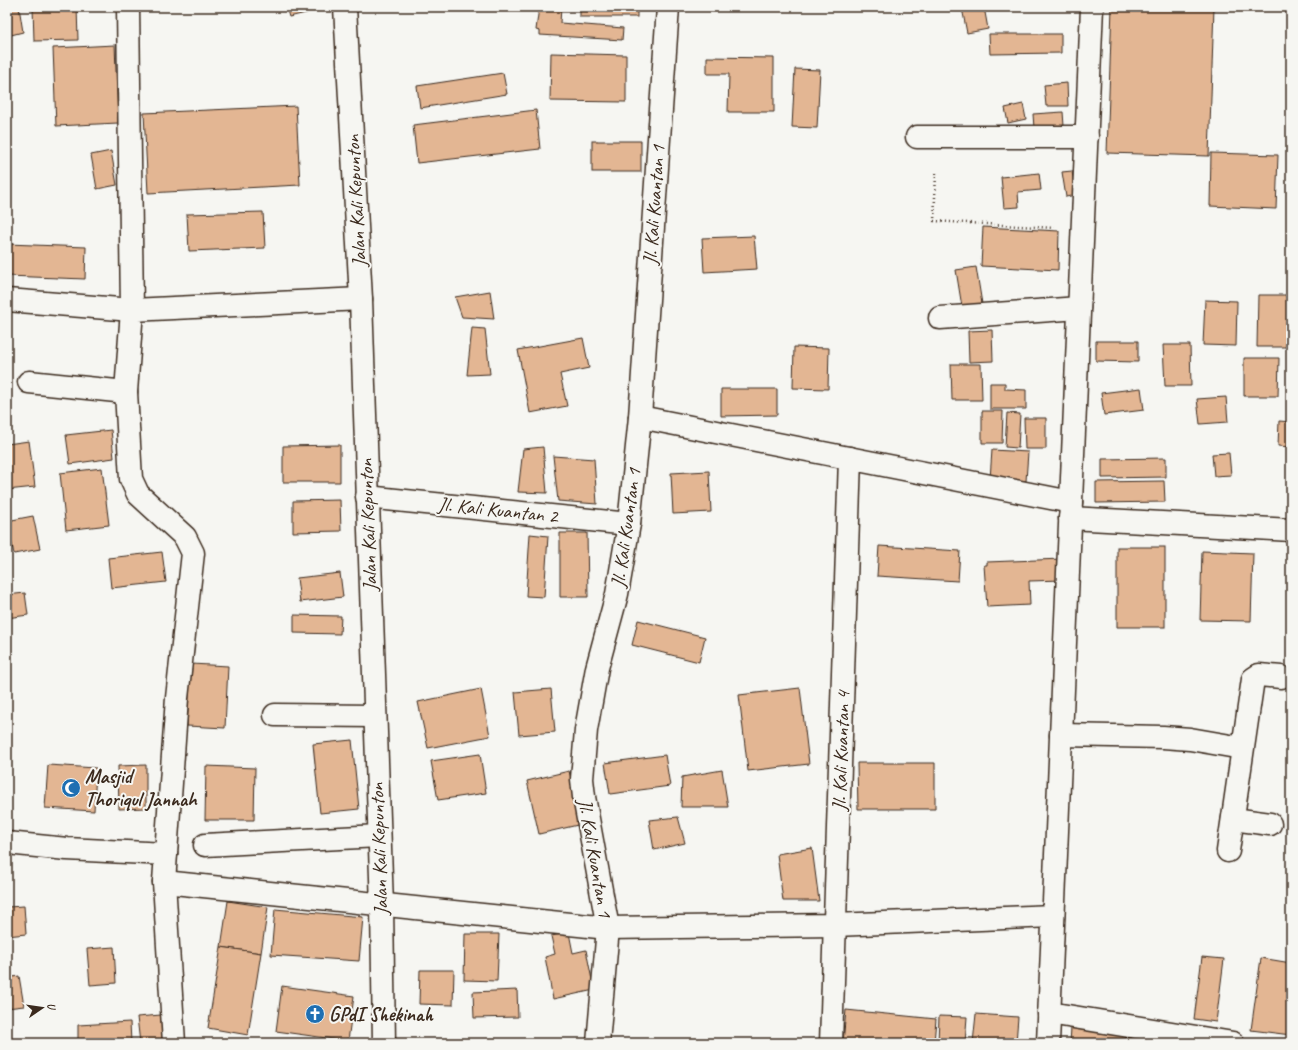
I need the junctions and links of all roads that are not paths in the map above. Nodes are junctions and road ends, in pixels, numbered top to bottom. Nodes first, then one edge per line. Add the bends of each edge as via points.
1 (128, 7) edge
2 (345, 7) edge
3 (668, 7) edge
4 (1092, 7) edge
5 (1087, 136) junction
6 (917, 137) dead end
7 (361, 299) junction
8 (7, 300) edge
9 (1079, 308) junction
10 (132, 310) junction
11 (940, 318) dead end
12 (29, 382) dead end
13 (126, 392) junction
14 (640, 417) junction
15 (850, 458) junction
16 (367, 497) junction
17 (1071, 510) junction
18 (629, 524) junction
19 (1291, 530) edge
20 (1281, 676) dead end
21 (275, 715) dead end
22 (374, 716) junction
23 (1061, 735) junction
24 (1242, 748) junction
25 (1233, 819) junction
26 (1270, 824) dead end
27 (379, 836) junction
28 (7, 843) edge
29 (205, 845) dead end
30 (1228, 851) dead end
31 (166, 854) junction
32 (164, 882) junction
33 (382, 906) junction
34 (1053, 916) junction
35 (835, 925) junction
36 (608, 928) junction
37 (1049, 1013) junction
38 (174, 1043) edge
39 (384, 1043) edge
40 (598, 1043) edge
41 (832, 1043) edge
42 (1048, 1043) edge
43 (1233, 1043) edge

1 - 10 street
2 - 7 street, Jalan Kali Kepunton
3 - 14 street, Jl. Kali Kuantan 1
4 - 5 street
5 - 6 street
5 - 9 street
7 - 10 street
7 - 16 street, Jalan Kali Kepunton
8 - 10 street
9 - 11 street
9 - 17 street
10 - 13 street
12 - 13 street
13 - 31 street via 133,484 138,494 185,537 193,553
14 - 15 street
14 - 18 street, Jl. Kali Kuantan 1
15 - 17 street
15 - 35 street, Jl. Kali Kuantan 4
16 - 18 street, Jl. Kali Kuantan 2
16 - 22 street, Jalan Kali Kepunton
17 - 19 street
17 - 23 street
18 - 36 street, Jl. Kali Kuantan 1 via 616,594 597,668 583,757 584,797
20 - 24 street via 1259,675 1253,679
21 - 22 street
22 - 27 street, Jalan Kali Kepunton
23 - 24 street via 1163,737
23 - 34 street
24 - 25 street
25 - 26 street
25 - 30 street
27 - 29 street
27 - 33 street, Jalan Kali Kepunton
28 - 31 street
31 - 32 street
32 - 33 street
32 - 38 street
33 - 36 street
33 - 39 street, Jalan Kali Kepunton
34 - 35 street
34 - 37 street
35 - 36 street
35 - 41 street, Jl. Kali Kuantan 4
36 - 40 street, Jl. Kali Kuantan 1
37 - 42 street
37 - 43 street

